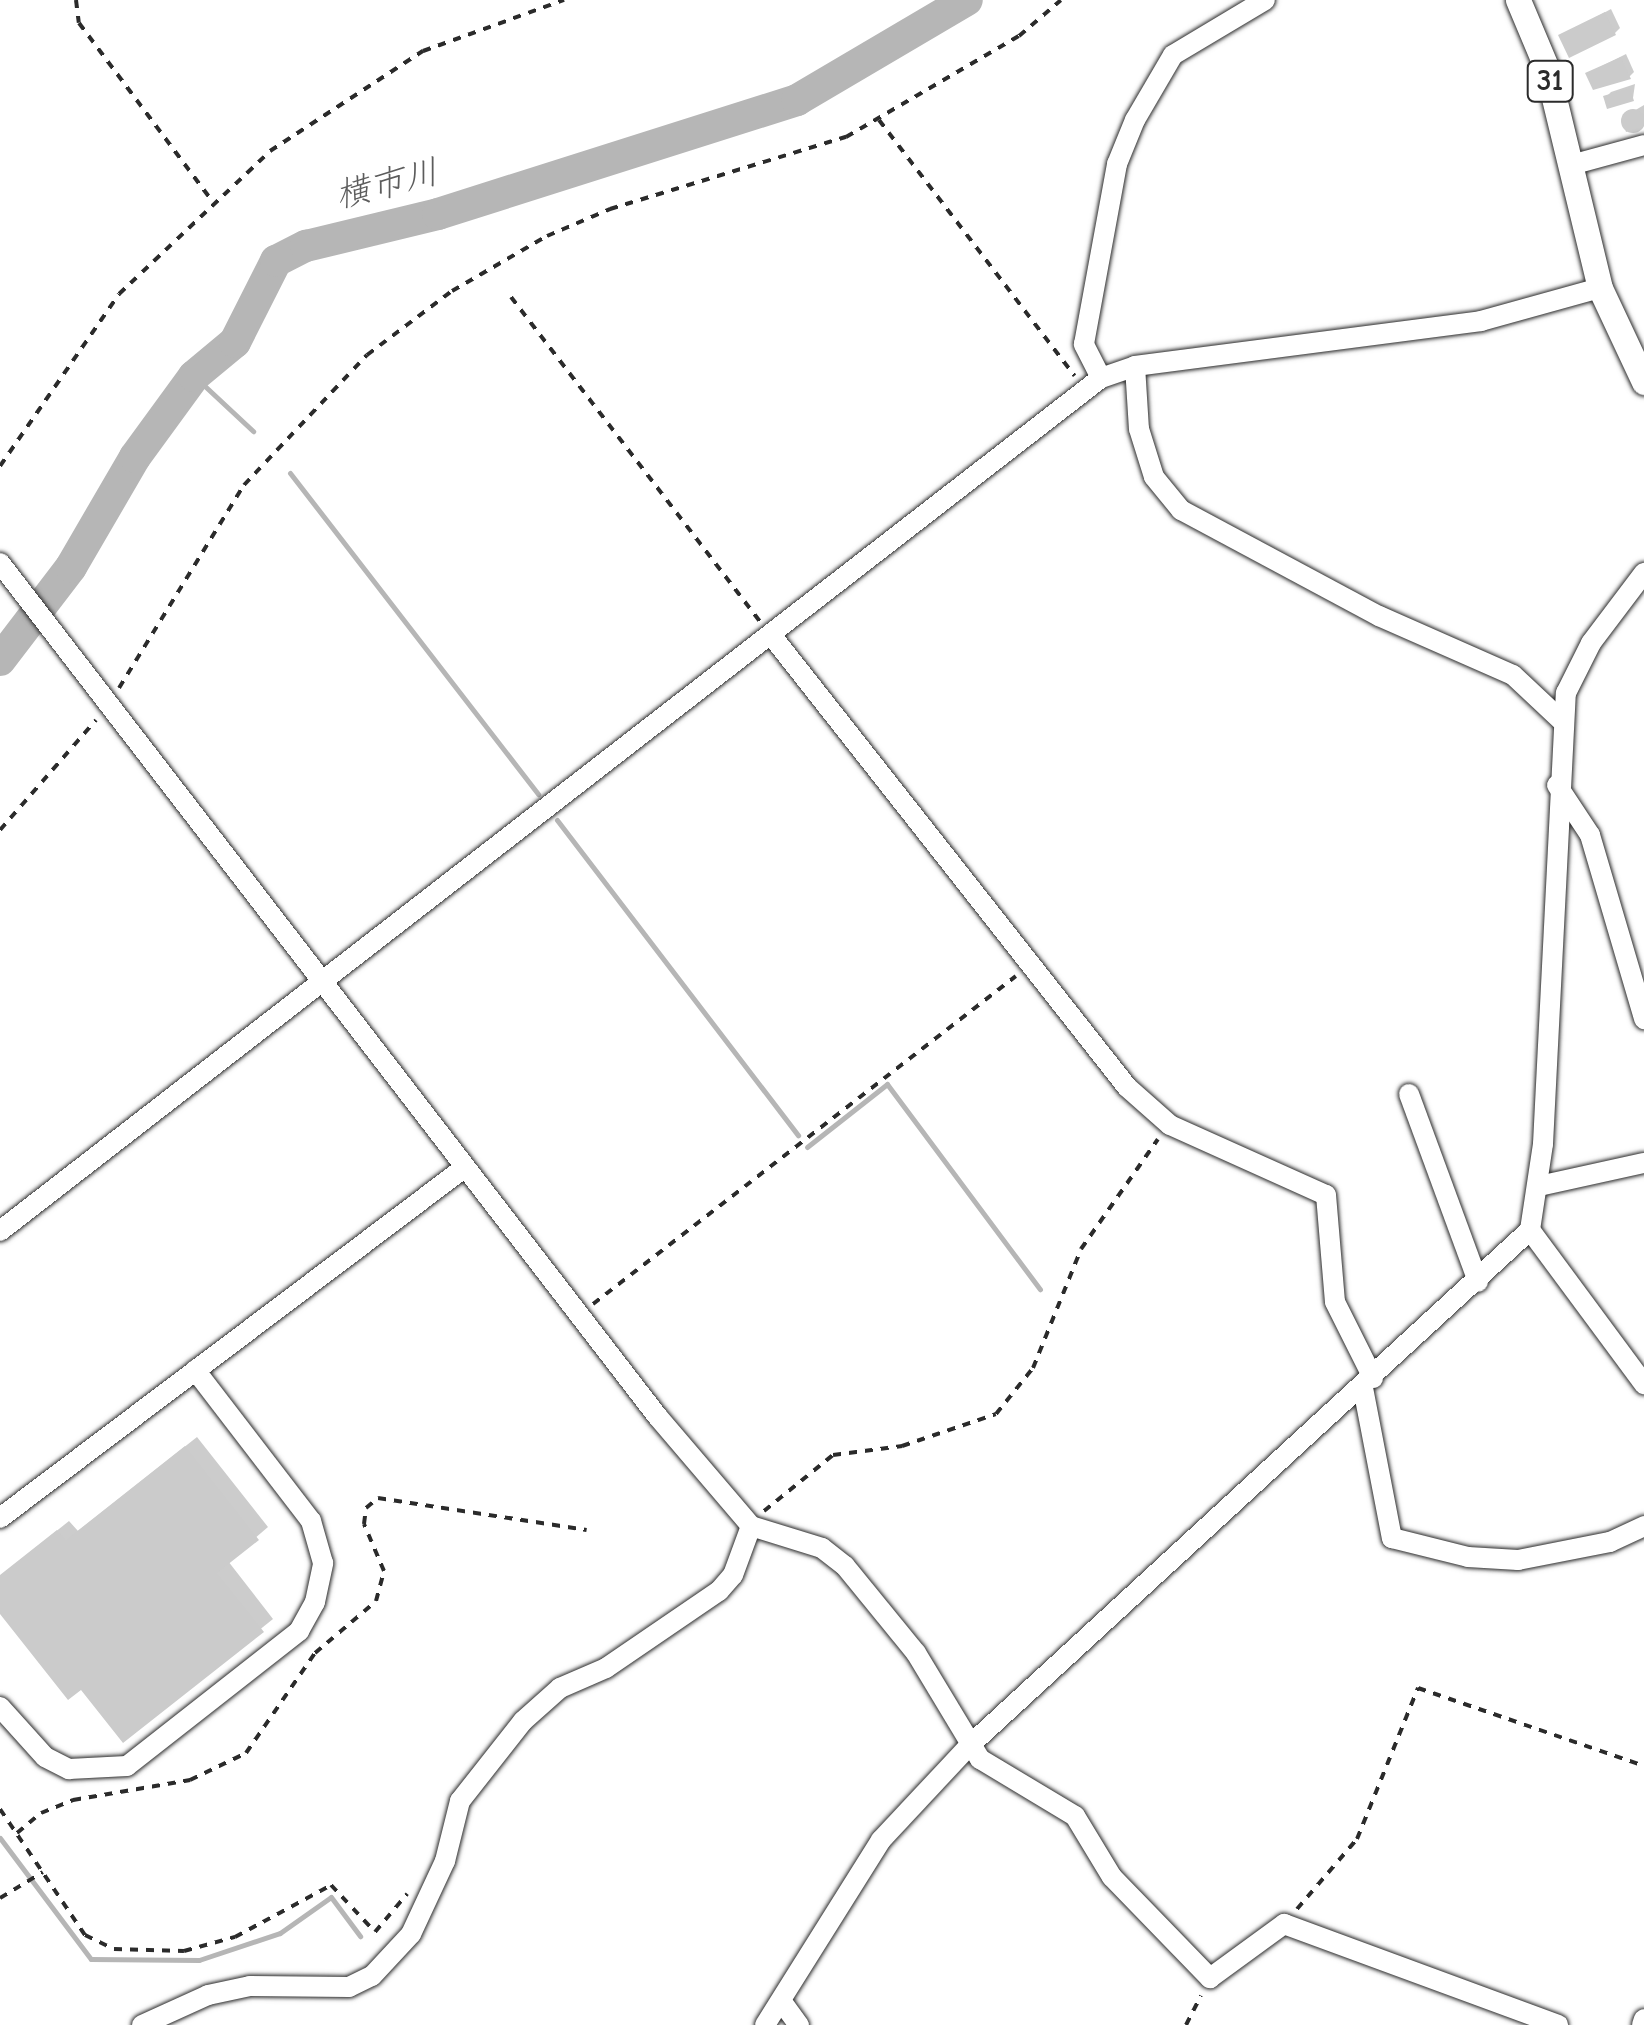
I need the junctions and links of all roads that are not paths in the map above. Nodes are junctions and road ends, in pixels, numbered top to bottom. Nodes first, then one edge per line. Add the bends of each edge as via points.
1 (1265, 0) edge
2 (1518, 0) edge
3 (1644, 145) edge
4 (1571, 165) junction
5 (1600, 288) junction
6 (1134, 366) junction
7 (1644, 382) edge
8 (1094, 385) junction
9 (0, 563) edge
10 (1644, 572) edge
11 (772, 636) junction
12 (1562, 722) junction
13 (1556, 785) junction
14 (324, 980) junction
15 (1644, 1018) edge
16 (1409, 1094) dead end
17 (1644, 1163) edge
18 (464, 1168) junction
19 (1539, 1186) junction
20 (0, 1230) edge
21 (1530, 1230) junction
22 (1478, 1282) junction
23 (196, 1370) junction
24 (1368, 1383) junction
25 (1644, 1384) edge
26 (0, 1518) edge
27 (751, 1526) junction
28 (1644, 1526) edge
29 (0, 1707) edge
30 (968, 1746) junction
31 (782, 2002) junction
32 (142, 2025) edge
33 (765, 2025) edge
34 (799, 2025) edge
35 (1558, 2025) edge

1 - 8 street via 1174,55 1135,120 1116,164 1084,344
2 - 4 main road, 31 via 1547,69
3 - 4 street
4 - 5 main road, 31
5 - 6 street via 1481,321
5 - 7 main road, 31
6 - 8 street
6 - 12 street via 1139,429 1154,477 1181,510 1379,616 1513,675
8 - 11 street
9 - 14 street
10 - 12 street via 1590,643 1566,693
11 - 14 street
11 - 24 street via 1127,1087 1170,1125 1326,1196 1335,1302
12 - 13 street
13 - 15 street via 1590,835
13 - 19 street
14 - 18 street
14 - 20 street
16 - 22 street
17 - 19 street
18 - 23 street
18 - 27 street
19 - 21 street
21 - 22 street
21 - 25 street
22 - 24 street
23 - 26 street
23 - 29 street via 311,1521 323,1563 315,1602 299,1631 127,1766 69,1769 45,1757
24 - 28 street via 1392,1538 1468,1557 1518,1560 1610,1542
24 - 30 street
27 - 30 street via 822,1548 845,1566 916,1652
27 - 32 street via 733,1576 719,1591 606,1668 560,1688 523,1721 460,1801 444,1861 411,1934 372,1976 349,1986 250,1986
30 - 31 street via 881,1840
30 - 35 street via 1075,1816 1112,1878 1210,1978 1284,1924
31 - 33 street
31 - 34 street

